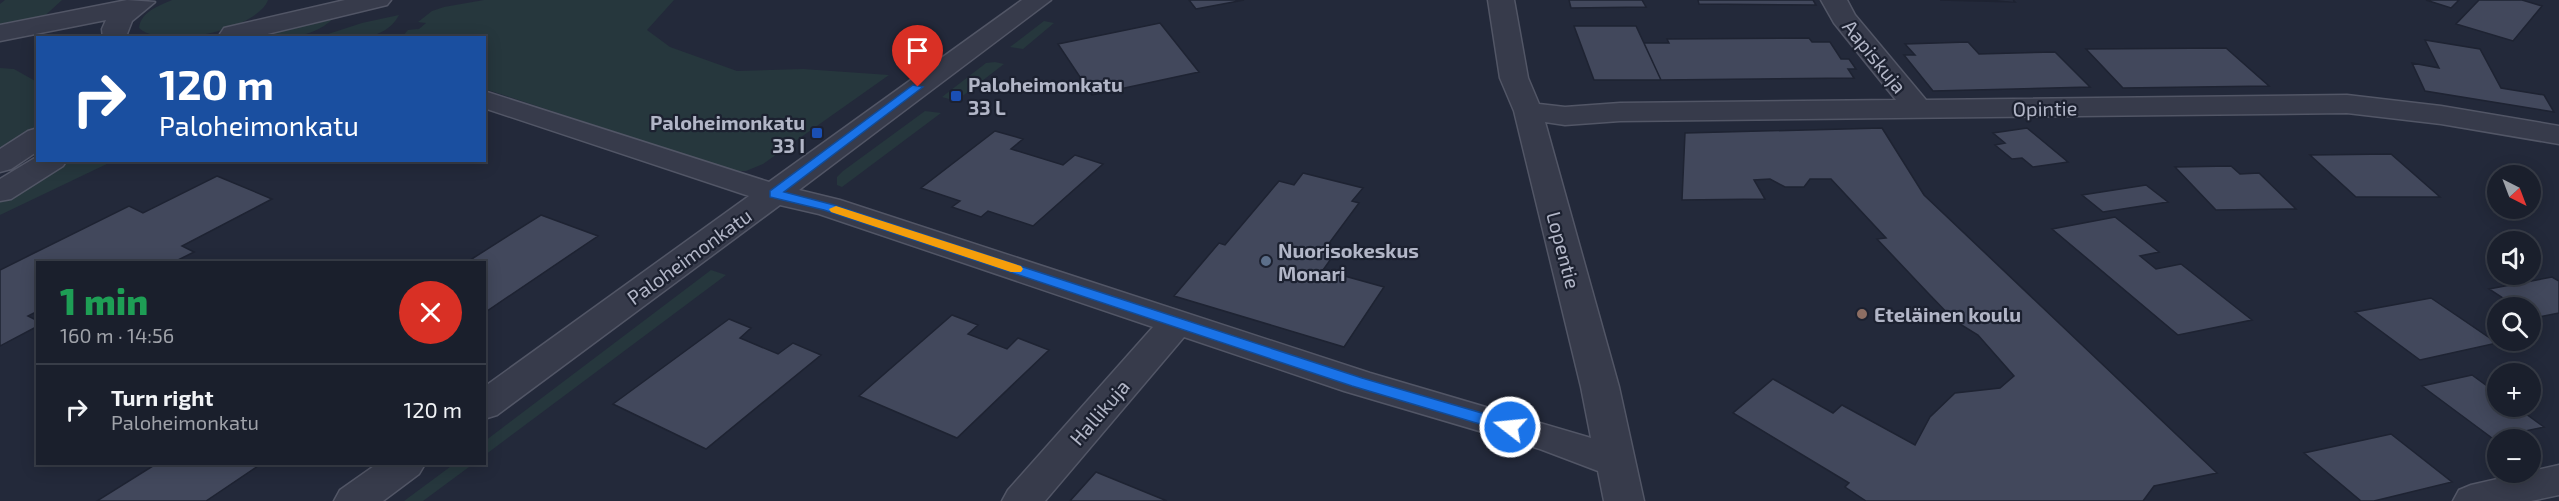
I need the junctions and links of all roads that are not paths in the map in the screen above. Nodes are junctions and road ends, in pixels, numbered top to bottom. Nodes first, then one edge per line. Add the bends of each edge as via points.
1 (288, 0) edge
2 (378, 0) edge
3 (1038, 0) edge
4 (1501, 0) edge
5 (1834, 0) edge
6 (139, 4) edge
7 (0, 33) edge
8 (116, 36) edge
9 (227, 36) edge
10 (36, 42) edge
11 (0, 48) edge
12 (486, 100) edge
13 (1919, 110) junction
14 (1528, 111) junction
15 (2559, 135) edge
16 (36, 138) edge
17 (49, 162) edge
18 (0, 163) edge
19 (0, 192) edge
20 (774, 194) junction
21 (1177, 322) junction
22 (486, 405) edge
23 (1616, 463) junction
24 (404, 465) edge
25 (2559, 480) edge
26 (354, 501) edge
27 (1022, 501) edge
28 (1624, 501) edge
29 (2474, 501) edge

1 - 9 street via 267,19
2 - 9 street
3 - 20 street, Paloheimonkatu
4 - 14 street, Lopentie via 1514,78
5 - 13 street, Aapiskuja via 1843,18
6 - 7 street
6 - 8 street via 115,25
10 - 11 street
12 - 20 street
13 - 14 street, Opintie via 1620,112 1565,116
13 - 15 street, Opintie via 2348,104
14 - 23 street, Lopentie
16 - 18 street
17 - 19 street
20 - 21 street via 829,207
20 - 22 street, Paloheimonkatu
21 - 23 street via 1357,382 1554,439
21 - 27 street, Hallikuja
23 - 28 street, Lopentie
24 - 26 street
25 - 29 street

